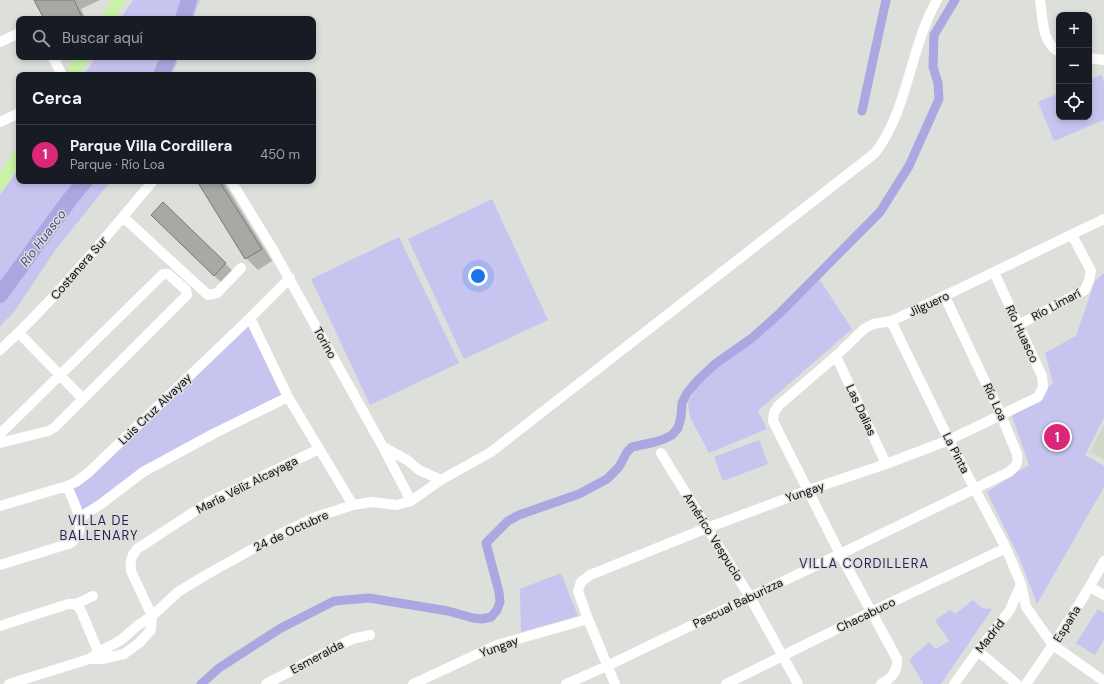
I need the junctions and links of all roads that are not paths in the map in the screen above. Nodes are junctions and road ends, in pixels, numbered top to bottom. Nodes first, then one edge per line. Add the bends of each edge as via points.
1 (119, 0) edge
2 (937, 0) edge
3 (1040, 0) edge
4 (109, 16) edge
5 (16, 34) edge
6 (0, 42) edge
7 (1056, 50) edge
8 (1092, 58) edge
9 (54, 60) edge
10 (81, 60) edge
11 (1104, 60) edge
12 (60, 72) edge
13 (73, 72) edge
14 (16, 114) edge
15 (0, 122) edge
16 (16, 160) edge
17 (0, 184) edge
18 (150, 184) edge
19 (233, 184) edge
20 (123, 217) junction
21 (1104, 219) edge
22 (1072, 235) junction
23 (241, 268) dead end
24 (994, 272) junction
25 (290, 278) junction
26 (945, 297) junction
27 (250, 318) junction
28 (891, 321) junction
29 (1018, 325) junction
30 (18, 333) junction
31 (0, 350) edge
32 (836, 356) junction
33 (60, 375) junction
34 (288, 397) junction
35 (1038, 397) joint
36 (83, 399) junction
37 (1001, 415) junction
38 (0, 434) edge
39 (949, 440) junction
40 (0, 443) edge
41 (383, 447) junction
42 (318, 449) junction
43 (661, 453) dead end
44 (886, 464) junction
45 (442, 480) junction
46 (67, 486) junction
47 (974, 489) junction
48 (809, 490) junction
49 (411, 501) junction
50 (353, 505) junction
51 (0, 506) edge
52 (79, 518) junction
53 (707, 528) junction
54 (1006, 548) junction
55 (840, 554) junction
56 (1104, 561) edge
57 (0, 565) edge
58 (1021, 584) junction
59 (1090, 587) junction
60 (1104, 595) edge
61 (93, 596) dead end
62 (750, 597) junction
63 (76, 604) junction
64 (871, 612) junction
65 (152, 616) junction
66 (588, 619) junction
67 (0, 626) edge
68 (370, 635) dead end
69 (1053, 645) junction
70 (978, 651) junction
71 (100, 655) junction
72 (784, 656) junction
73 (607, 666) junction
74 (1101, 679) edge
75 (432, 680) edge
76 (884, 682) edge
77 (9, 684) edge
78 (266, 684) edge
79 (413, 684) edge
80 (566, 684) edge
81 (615, 684) edge
82 (726, 684) edge
83 (798, 684) edge
84 (954, 684) edge
85 (1017, 684) edge
86 (1026, 684) edge

1 - 4 main road
2 - 45 street, 24 de Octubre via 926,21 898,111 875,153 491,452
3 - 7 street via 1046,37
5 - 6 street
8 - 11 street
9 - 12 street
10 - 13 main road
14 - 15 street
16 - 17 main road
18 - 20 street, Costanera Sur
19 - 25 street, Torino
20 - 23 street via 208,295 217,293
20 - 30 street, Costanera Sur
21 - 22 street, Jilguero
22 - 24 street, Jilguero
22 - 29 street, Río Limarí via 1091,271 1085,290
24 - 26 street, Jilguero
24 - 29 street, Río Huasco
25 - 27 street, Luis Cruz Alvayay
25 - 41 street, Torino
26 - 28 street, Jilguero
26 - 37 street, Río Loa
27 - 34 street
27 - 46 street, Luis Cruz Alvayay via 89,472
28 - 32 street, Jilguero via 873,324 864,329
28 - 39 street, La Pinta
29 - 35 street, Río Huasco via 1042,376 1043,387
30 - 31 street, Costanera Sur
30 - 33 street
32 - 44 street, Las Dalias
32 - 48 street, Jilguero via 778,406 774,413 774,421
33 - 36 street
33 - 36 street via 164,274 168,274 186,290 187,296
33 - 38 street
34 - 42 street
34 - 52 street via 143,472
35 - 37 street, Yungay
36 - 40 street via 48,431
37 - 39 street, Yungay
37 - 47 street, Río Loa via 1018,460 1009,472
39 - 44 street, Yungay
39 - 47 street, La Pinta
41 - 45 street via 419,470
41 - 49 street, Torino
42 - 50 street
42 - 65 street, María Véliz Alcayaga via 209,502 137,549 132,555 131,571
43 - 53 street, Américo Vespucio
44 - 48 street, Yungay
45 - 49 street, 24 de Octubre
46 - 51 street, Luis Cruz Alvayay
46 - 52 street
47 - 54 street, La Pinta
47 - 55 street, Pascual Baburizza
48 - 53 street, Yungay
48 - 55 street
49 - 50 street, 24 de Octubre via 397,505 372,502
50 - 65 street, 24 de Octubre via 316,517 276,536 178,592
52 - 57 street via 80,529 75,539 68,544
53 - 62 street, Américo Vespucio
53 - 66 street, Yungay via 590,575 581,582 578,591
54 - 58 street, La Pinta
54 - 64 street, Chacabuco
55 - 62 street, Pascual Baburizza
55 - 64 street
56 - 59 street, España
58 - 69 street, La Pinta via 1026,607
58 - 70 street, Madrid via 1010,610
59 - 60 street
59 - 69 street, España
61 - 63 street
62 - 72 street, Américo Vespucio
62 - 73 street, Pascual Baburizza
63 - 67 street via 68,604
63 - 71 street
64 - 72 street, Chacabuco
64 - 76 street via 896,659 894,672
65 - 71 street, 24 de Octubre
65 - 71 street, 24 de Octubre via 151,630 139,643 124,654
66 - 73 street
66 - 75 street, Yungay via 497,645
68 - 78 street, Esmeralda via 352,639
69 - 74 street, La Pinta
69 - 86 street, España
70 - 84 street, Madrid
70 - 85 street
71 - 77 street, 24 de Octubre
72 - 82 street, Chacabuco
72 - 83 street, Américo Vespucio
73 - 80 street, Pascual Baburizza
73 - 81 street
75 - 79 street, Yungay

